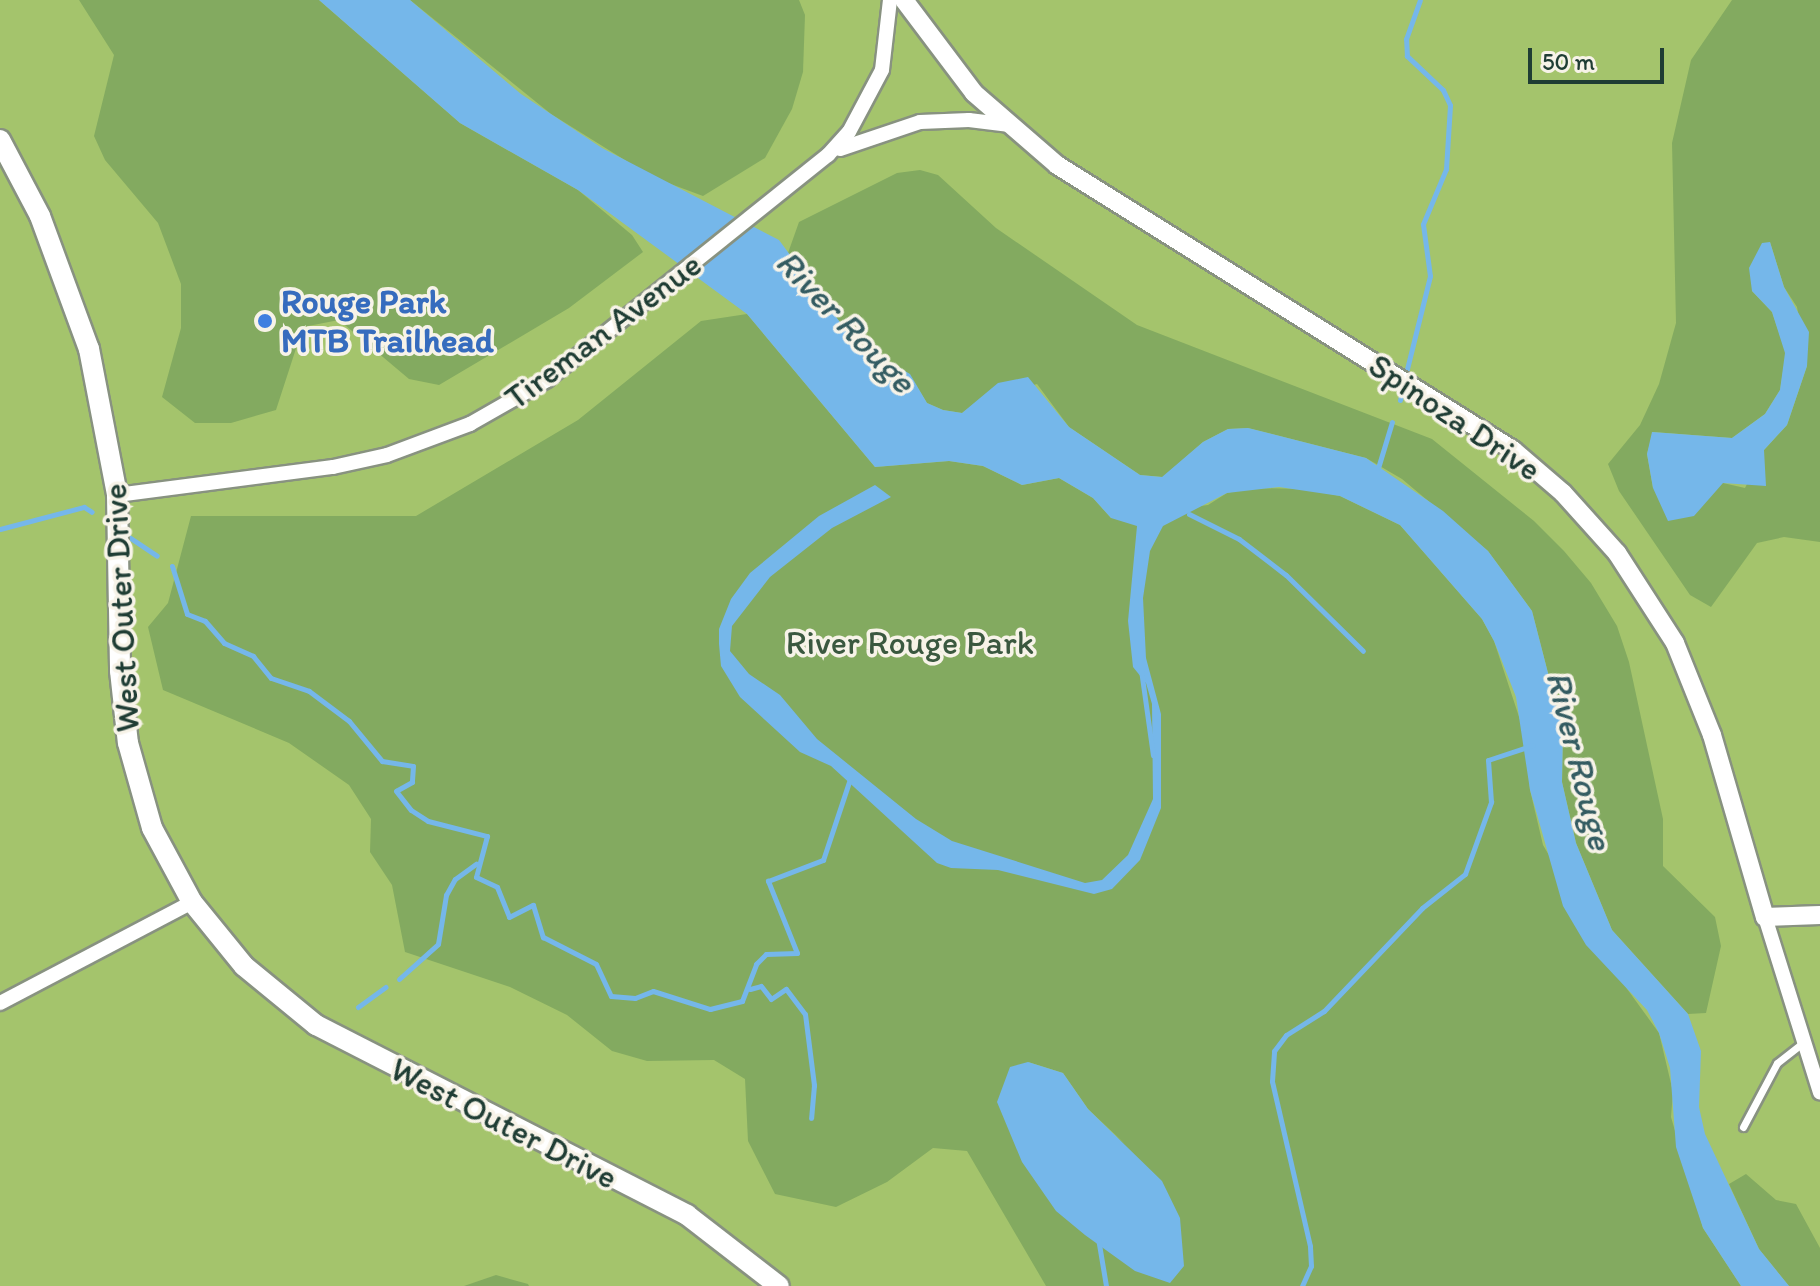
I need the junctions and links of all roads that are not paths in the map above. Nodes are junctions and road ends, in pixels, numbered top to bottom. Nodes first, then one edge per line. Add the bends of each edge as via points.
1 (890, 0) edge
2 (904, 0) edge
3 (1010, 125) junction
4 (0, 140) edge
5 (828, 155) junction
6 (117, 495) junction
7 (192, 902) junction
8 (1820, 915) edge
9 (1765, 917) junction
10 (0, 1003) edge
11 (1804, 1042) junction
12 (1820, 1093) edge
13 (1743, 1127) dead end
14 (779, 1286) edge

1 - 5 street via 888,43 875,89
2 - 3 street, Spinoza Drive via 943,57
3 - 5 street via 920,122 872,134
3 - 9 street, Spinoza Drive via 1125,212 1513,450 1563,493 1617,553 1675,643 1712,735
4 - 6 main road, West Outer Drive via 67,282 102,404
5 - 6 street, Tireman Avenue via 547,380 439,437 333,467
6 - 7 main road, West Outer Drive via 120,671 128,743 152,828
7 - 10 street
7 - 14 main road, West Outer Drive via 244,966 316,1025 687,1215
8 - 9 street
9 - 11 street, Spinoza Drive
11 - 12 street, Spinoza Drive
11 - 13 lane via 1777,1063

